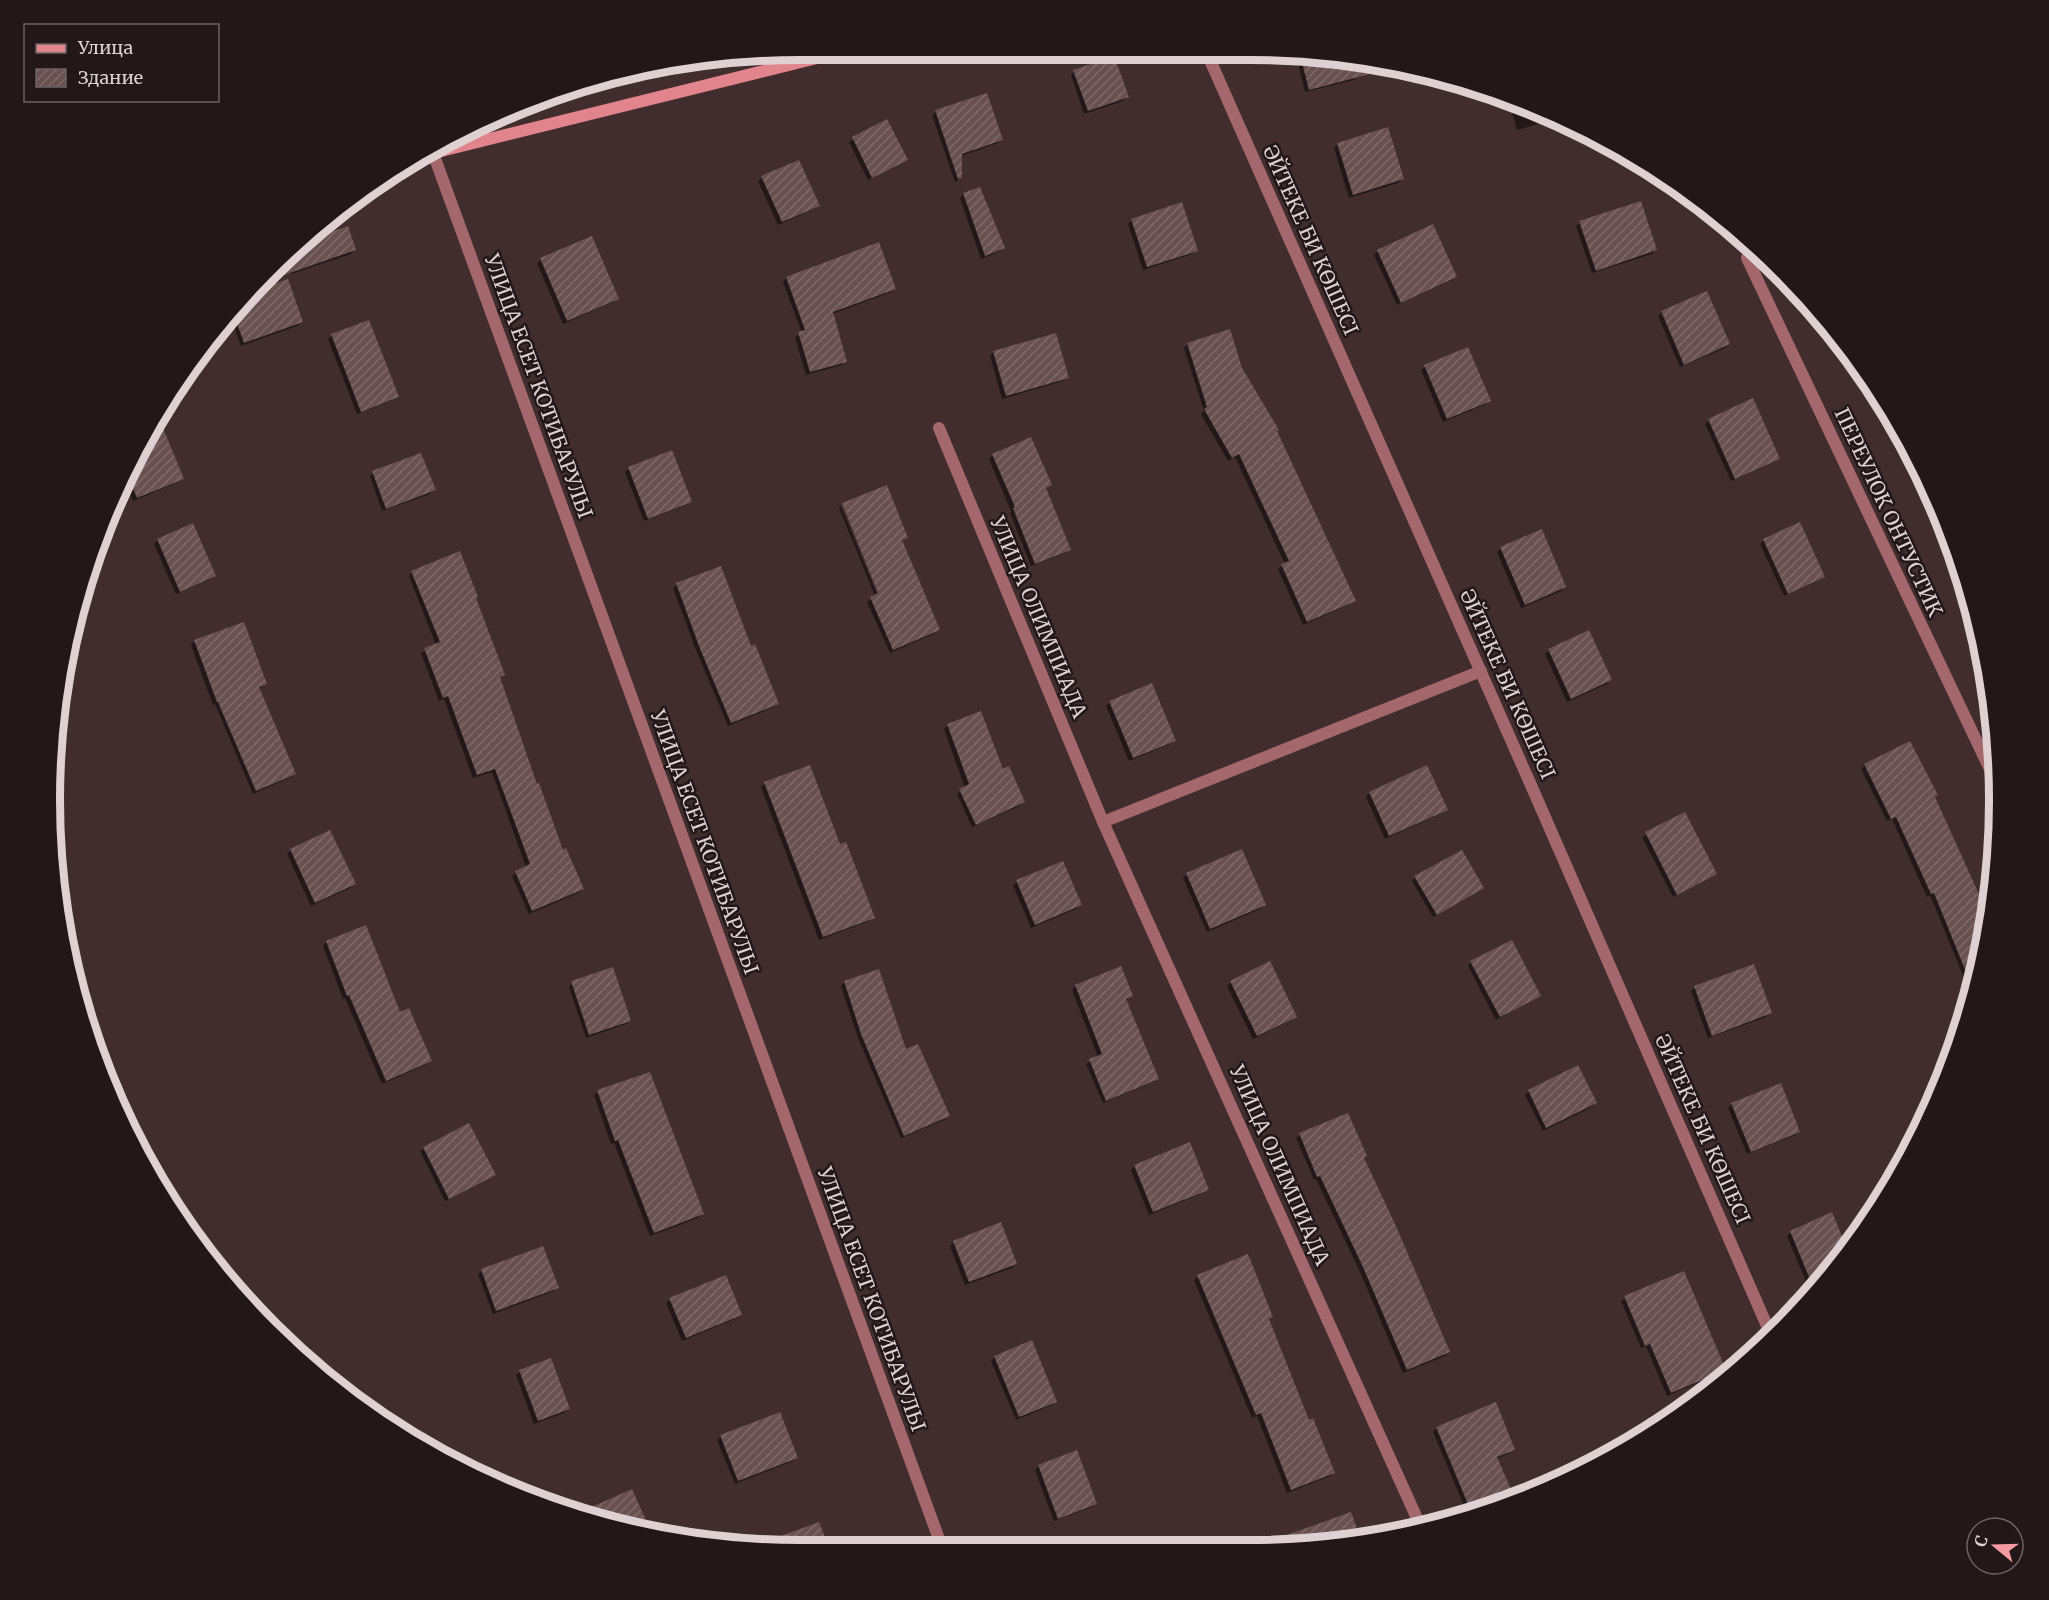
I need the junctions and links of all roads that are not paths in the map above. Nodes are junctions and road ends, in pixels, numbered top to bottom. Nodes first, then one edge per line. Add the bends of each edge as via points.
1 (807, 60) edge
2 (1210, 60) edge
3 (459, 144) edge
4 (434, 157) edge
5 (1747, 258) dead end
6 (939, 428) dead end
7 (1481, 671) junction
8 (1988, 765) edge
9 (1103, 822) junction
10 (1768, 1327) edge
11 (1418, 1520) edge
12 (939, 1540) edge

1 - 3 main road
2 - 7 street, ӘЙТЕКЕ БИ КӨШЕСІ
4 - 12 street, УЛИЦА ЕСЕТ КОТИБАРУЛЫ
5 - 8 street, ПЕРЕУЛОК ОНТУСТИК
6 - 9 street, УЛИЦА ОЛИМПИАДА
7 - 9 street
7 - 10 street, ӘЙТЕКЕ БИ КӨШЕСІ
9 - 11 street, УЛИЦА ОЛИМПИАДА

